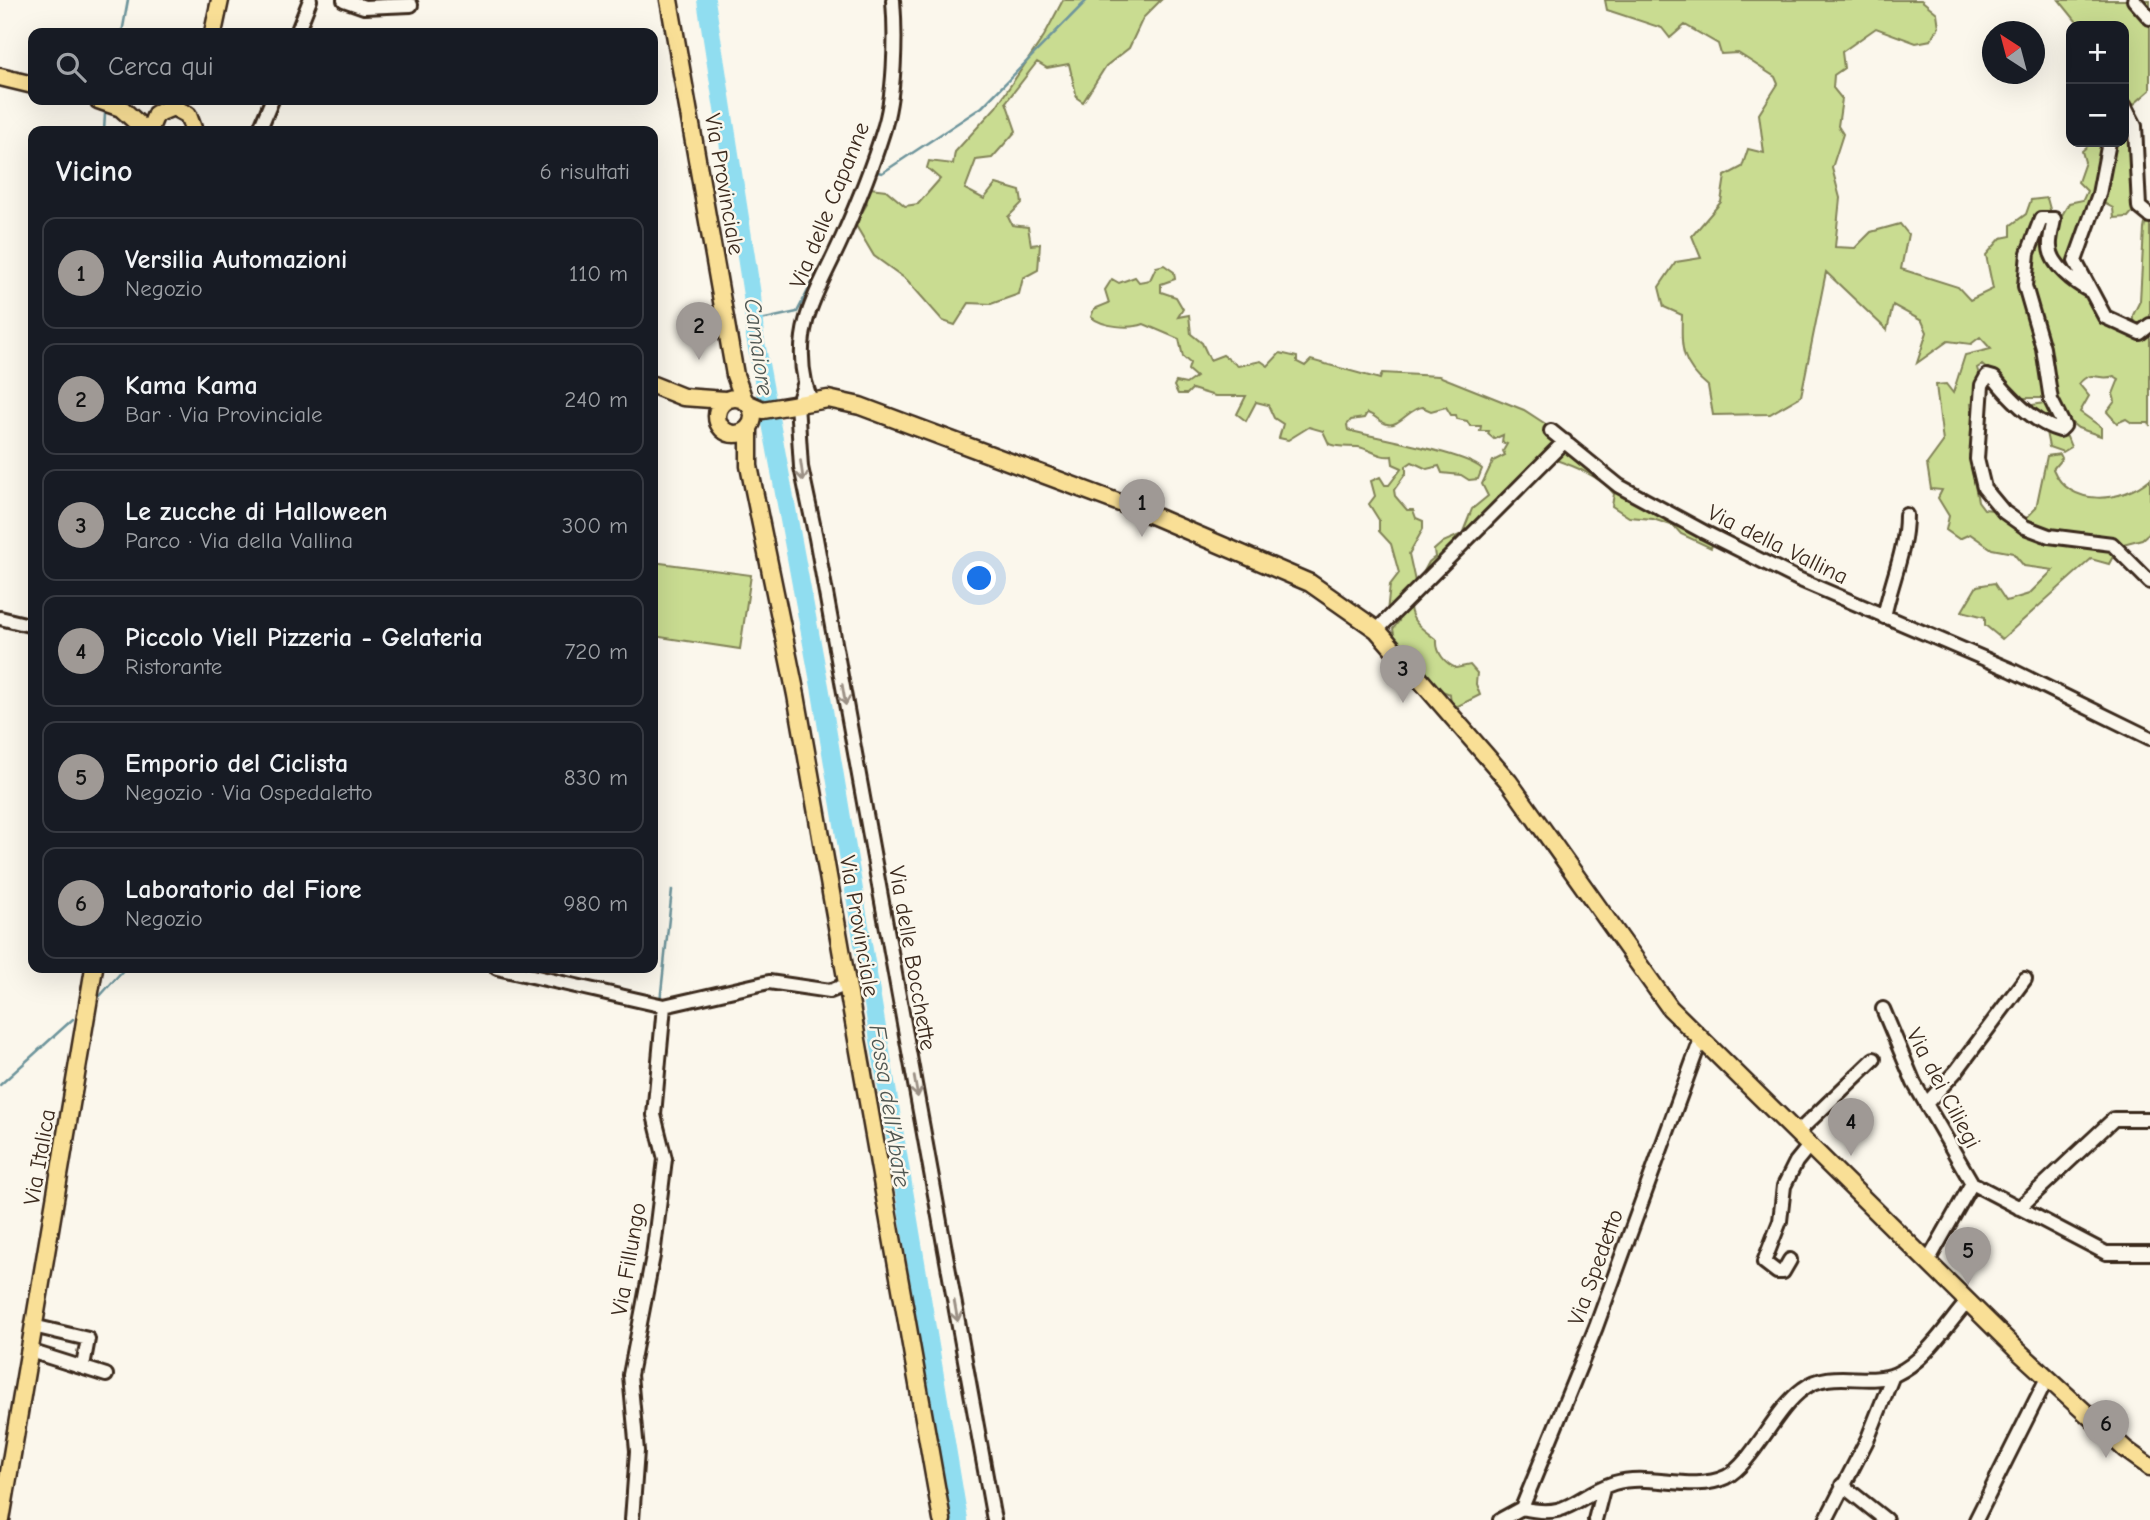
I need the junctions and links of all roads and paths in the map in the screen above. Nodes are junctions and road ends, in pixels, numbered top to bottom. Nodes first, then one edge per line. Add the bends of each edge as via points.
1 (220, 0) edge
2 (310, 0) edge
3 (344, 0) edge
4 (669, 0) edge
5 (893, 0) edge
6 (2134, 0) edge
7 (411, 5) dead end
8 (2150, 18) edge
9 (215, 28) edge
10 (299, 28) edge
11 (0, 77) edge
12 (28, 84) edge
13 (112, 105) edge
14 (270, 105) edge
15 (121, 108) junction
16 (156, 114) junction
17 (190, 115) edge
18 (2129, 116) edge
19 (141, 126) edge
20 (150, 126) edge
21 (262, 126) edge
22 (2108, 147) edge
23 (2150, 216) edge
24 (2090, 291) junction
25 (2150, 325) edge
26 (658, 387) edge
27 (683, 397) junction
28 (800, 403) junction
29 (744, 409) junction
30 (721, 427) junction
31 (1551, 430) dead end
32 (1565, 441) junction
33 (749, 466) junction
34 (1906, 515) dead end
35 (2150, 582) edge
36 (1884, 617) junction
37 (0, 618) edge
38 (28, 625) edge
39 (1377, 630) junction
40 (2150, 738) edge
41 (93, 973) edge
42 (519, 973) edge
43 (2025, 979) dead end
44 (848, 984) junction
45 (664, 1006) junction
46 (1883, 1009) dead end
47 (1701, 1039) junction
48 (1874, 1059) dead end
49 (1926, 1104) junction
50 (2150, 1119) edge
51 (1797, 1133) junction
52 (1809, 1146) junction
53 (1972, 1183) junction
54 (2019, 1208) junction
55 (2150, 1253) edge
56 (1790, 1260) dead end
57 (1928, 1261) junction
58 (1967, 1302) junction
59 (33, 1326) junction
60 (30, 1351) junction
61 (83, 1366) junction
62 (106, 1375) dead end
63 (1893, 1375) junction
64 (2047, 1378) junction
65 (2150, 1467) edge
66 (1842, 1485) junction
67 (1603, 1489) junction
68 (1522, 1508) junction
69 (1, 1520) edge
70 (632, 1520) edge
71 (942, 1520) edge
72 (994, 1520) edge
73 (1500, 1520) edge
74 (1595, 1520) edge
75 (1826, 1520) edge
76 (1886, 1520) edge
77 (1976, 1520) edge

1 - 9 main road
2 - 10 street
3 - 7 street via 364,6
4 - 29 main road, Via Provinciale
5 - 28 street, Via delle Capanne via 888,111 873,163 802,328 806,382
6 - 8 street
11 - 12 main road
13 - 15 main road
14 - 21 street
15 - 16 main road
15 - 19 main road
16 - 17 main road
16 - 20 main road
18 - 23 street via 2134,126 2139,207
22 - 24 street via 2099,194 2075,261
24 - 25 street via 2105,317 2121,327 2140,333
24 - 35 street via 2075,284 2057,263 2049,248 2054,219 2041,219 2028,253 2025,286 2043,348 2051,400 2064,426 2060,430 2049,427 1987,376 1982,385 1978,470 1984,488 2004,512 2025,527 2049,536 2112,544
26 - 27 main road
27 - 29 main road
27 - 30 main road, Via Provinciale
28 - 29 main road
28 - 39 main road via 849,402 1144,512 1310,583
28 -> 72 street, Via delle Bocchette via 803,484
29 - 30 main road via 717,413
29 - 30 main road via 735,435
29 - 33 main road, Via Provinciale
30 - 33 main road, Via Provinciale
31 - 32 street, Via della Vallina
32 - 36 street, Via della Vallina via 1628,491 1798,579
32 - 39 street
33 - 44 main road, Via Provinciale
34 - 36 street via 1906,541
36 - 40 street, Via della Vallina via 1987,660
37 - 38 street
39 - 47 main road via 1493,761 1640,970
41 - 59 main road, Via Italica
42 - 45 street
43 - 49 street
44 - 45 street via 830,990 769,982
44 - 71 main road, Via Provinciale
45 - 70 street, Via Fillungo via 654,1115 666,1159 630,1375 637,1451
46 - 49 street, Via dei Ciliegi
47 - 51 main road
47 - 68 street, Via Spedetto via 1596,1327
48 - 51 street
49 - 53 street, Via dei Ciliegi
50 - 54 street via 2114,1119
51 - 52 main road
52 - 56 street via 1783,1186 1780,1221 1764,1262 1783,1272
52 - 57 main road
53 - 54 street
53 - 57 street
54 - 55 street via 2106,1253
57 - 58 main road
58 - 63 street via 1918,1358
58 - 64 main road
59 - 60 main road, Via Italica
59 - 61 street via 88,1339
60 - 61 street
60 - 69 main road, Via Italica
61 - 62 street
63 - 66 street via 1868,1438
63 - 67 street via 1831,1377 1803,1388 1726,1476 1701,1482 1625,1482
64 - 65 main road
64 - 77 street
66 - 75 street
66 - 76 street
67 - 68 street via 1553,1515
67 - 74 street
68 - 73 street

